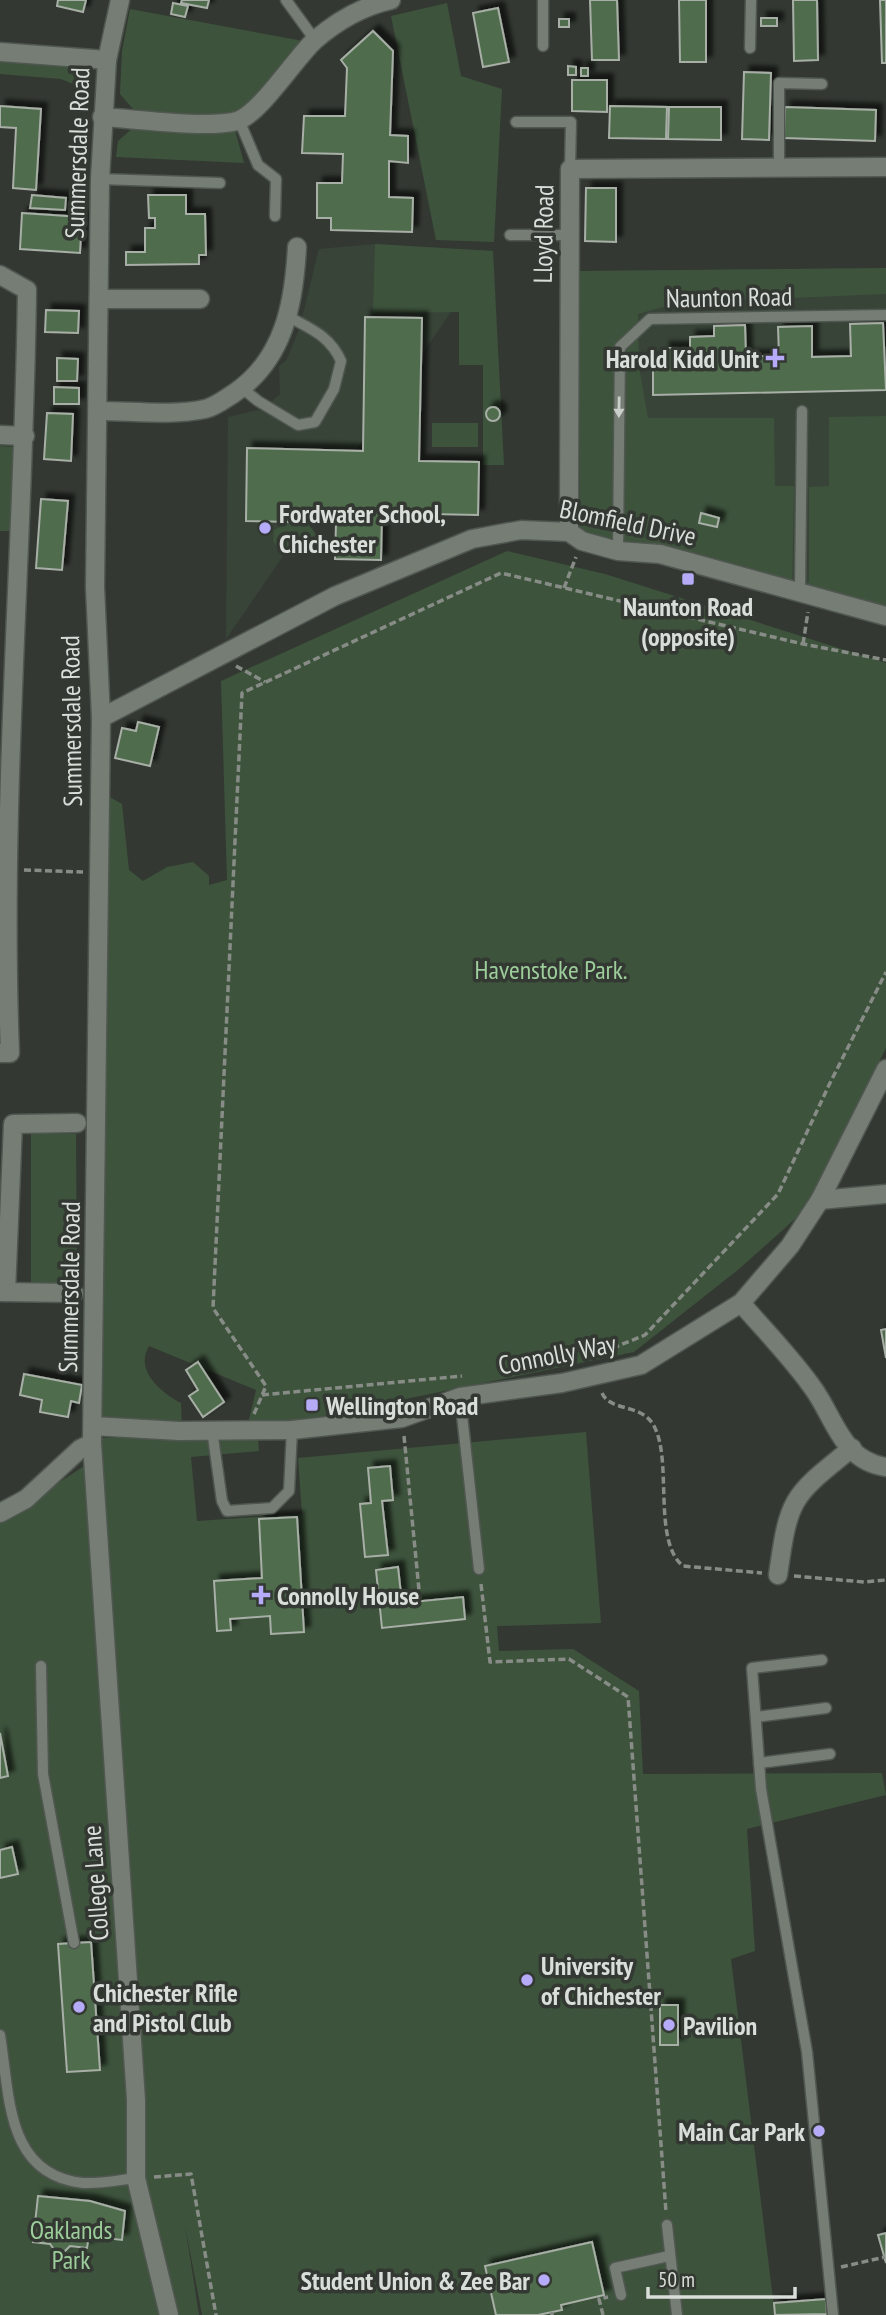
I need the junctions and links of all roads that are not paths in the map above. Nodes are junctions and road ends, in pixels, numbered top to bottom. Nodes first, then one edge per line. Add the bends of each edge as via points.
1 (120, 0) edge
2 (286, 0) edge
3 (391, 0) edge
4 (543, 0) edge
5 (751, 0) edge
6 (315, 40) junction
7 (544, 46) dead end
8 (750, 48) dead end
9 (0, 52) edge
10 (107, 60) junction
11 (822, 84) dead end
12 (102, 117) junction
13 (239, 120) junction
14 (516, 122) dead end
15 (779, 166) junction
16 (886, 167) edge
17 (570, 169) junction
18 (100, 179) junction
19 (220, 183) dead end
20 (275, 216) dead end
21 (510, 235) dead end
22 (568, 235) junction
23 (297, 247) dead end
24 (0, 275) edge
25 (99, 299) junction
26 (200, 299) dead end
27 (886, 315) edge
28 (289, 317) junction
29 (242, 387) junction
30 (98, 411) junction
31 (802, 411) dead end
32 (0, 435) edge
33 (25, 436) junction
34 (575, 536) junction
35 (618, 551) junction
36 (806, 592) junction
37 (886, 616) edge
38 (101, 718) junction
39 (4, 839) edge
40 (3, 955) edge
41 (5, 1053) edge
42 (886, 1069) edge
43 (77, 1123) dead end
44 (886, 1194) edge
45 (820, 1200) junction
46 (3, 1292) edge
47 (74, 1293) dead end
48 (741, 1303) junction
49 (460, 1397) junction
50 (212, 1430) junction
51 (292, 1430) junction
52 (93, 1435) junction
53 (852, 1448) junction
54 (886, 1467) edge
55 (0, 1513) edge
56 (480, 1569) road end
57 (778, 1575) road end
58 (822, 1660) dead end
59 (41, 1666) dead end
60 (826, 1708) dead end
61 (756, 1717) junction
62 (830, 1754) dead end
63 (759, 1763) junction
64 (74, 1943) dead end
65 (0, 2035) edge
66 (136, 2178) junction
67 (667, 2225) road end
68 (670, 2256) junction
69 (621, 2295) dead end
70 (169, 2315) edge
71 (677, 2315) edge
72 (833, 2315) edge

1 - 10 street, Summersdale Road
2 - 6 lane
3 - 6 street via 343,19
4 - 7 lane
5 - 8 lane
6 - 13 street via 270,93
9 - 10 street
10 - 12 street, Summersdale Road
11 - 15 lane via 779,83
12 - 13 street via 189,123
12 - 18 street, Summersdale Road
13 - 20 lane via 258,166 276,179
14 - 17 lane via 570,122
15 - 16 street, Lloyd Road
15 - 17 street, Lloyd Road
17 - 22 street, Lloyd Road
18 - 19 lane
18 - 25 street, Summersdale Road
21 - 22 lane
22 - 34 street, Lloyd Road
23 - 28 street
24 - 33 street via 27,290
25 - 26 street
25 - 30 street, Summersdale Road
27 -> 35 lane, Naunton Road via 650,319 620,347
28 - 29 street via 261,370
28 - 29 lane via 325,336 341,360 324,410 314,422 298,425
29 - 30 street via 209,409
30 - 38 street, Summersdale Road via 94,587
31 - 36 lane
32 - 33 street
33 - 39 street
34 - 35 street, Blomfield Drive
34 - 38 street, Blomfield Drive via 521,530 471,539 335,596
35 - 36 street, Blomfield Drive via 660,554
36 - 37 street, Blomfield Drive
38 - 52 street, Summersdale Road
39 - 40 street via 8,870
40 - 41 street
42 - 45 street, Connolly Way
43 - 46 street via 13,1124
44 - 45 street
45 - 48 street, Connolly Way via 790,1247
46 - 47 street
48 - 49 street, Connolly Way via 641,1365 562,1383
48 - 53 street via 817,1392 833,1427
49 - 51 street, Connolly Way via 402,1418
49 - 56 lane
50 - 51 street, Connolly Way
50 - 51 lane via 227,1511 272,1508 289,1491
50 - 52 street, Connolly Way
52 - 55 street via 26,1499
52 - 66 street, College Lane via 135,2087
53 - 54 street via 866,1461
53 - 57 street via 805,1486 792,1503
58 - 61 lane via 752,1668
59 - 64 lane via 43,1774
60 - 61 lane
61 - 63 lane
62 - 63 lane
63 - 72 lane via 775,1885 801,2007
65 - 66 lane via 17,2138 32,2162 83,2183
66 - 70 street, College Lane
67 - 68 lane
68 - 69 lane via 615,2268
68 - 71 lane

